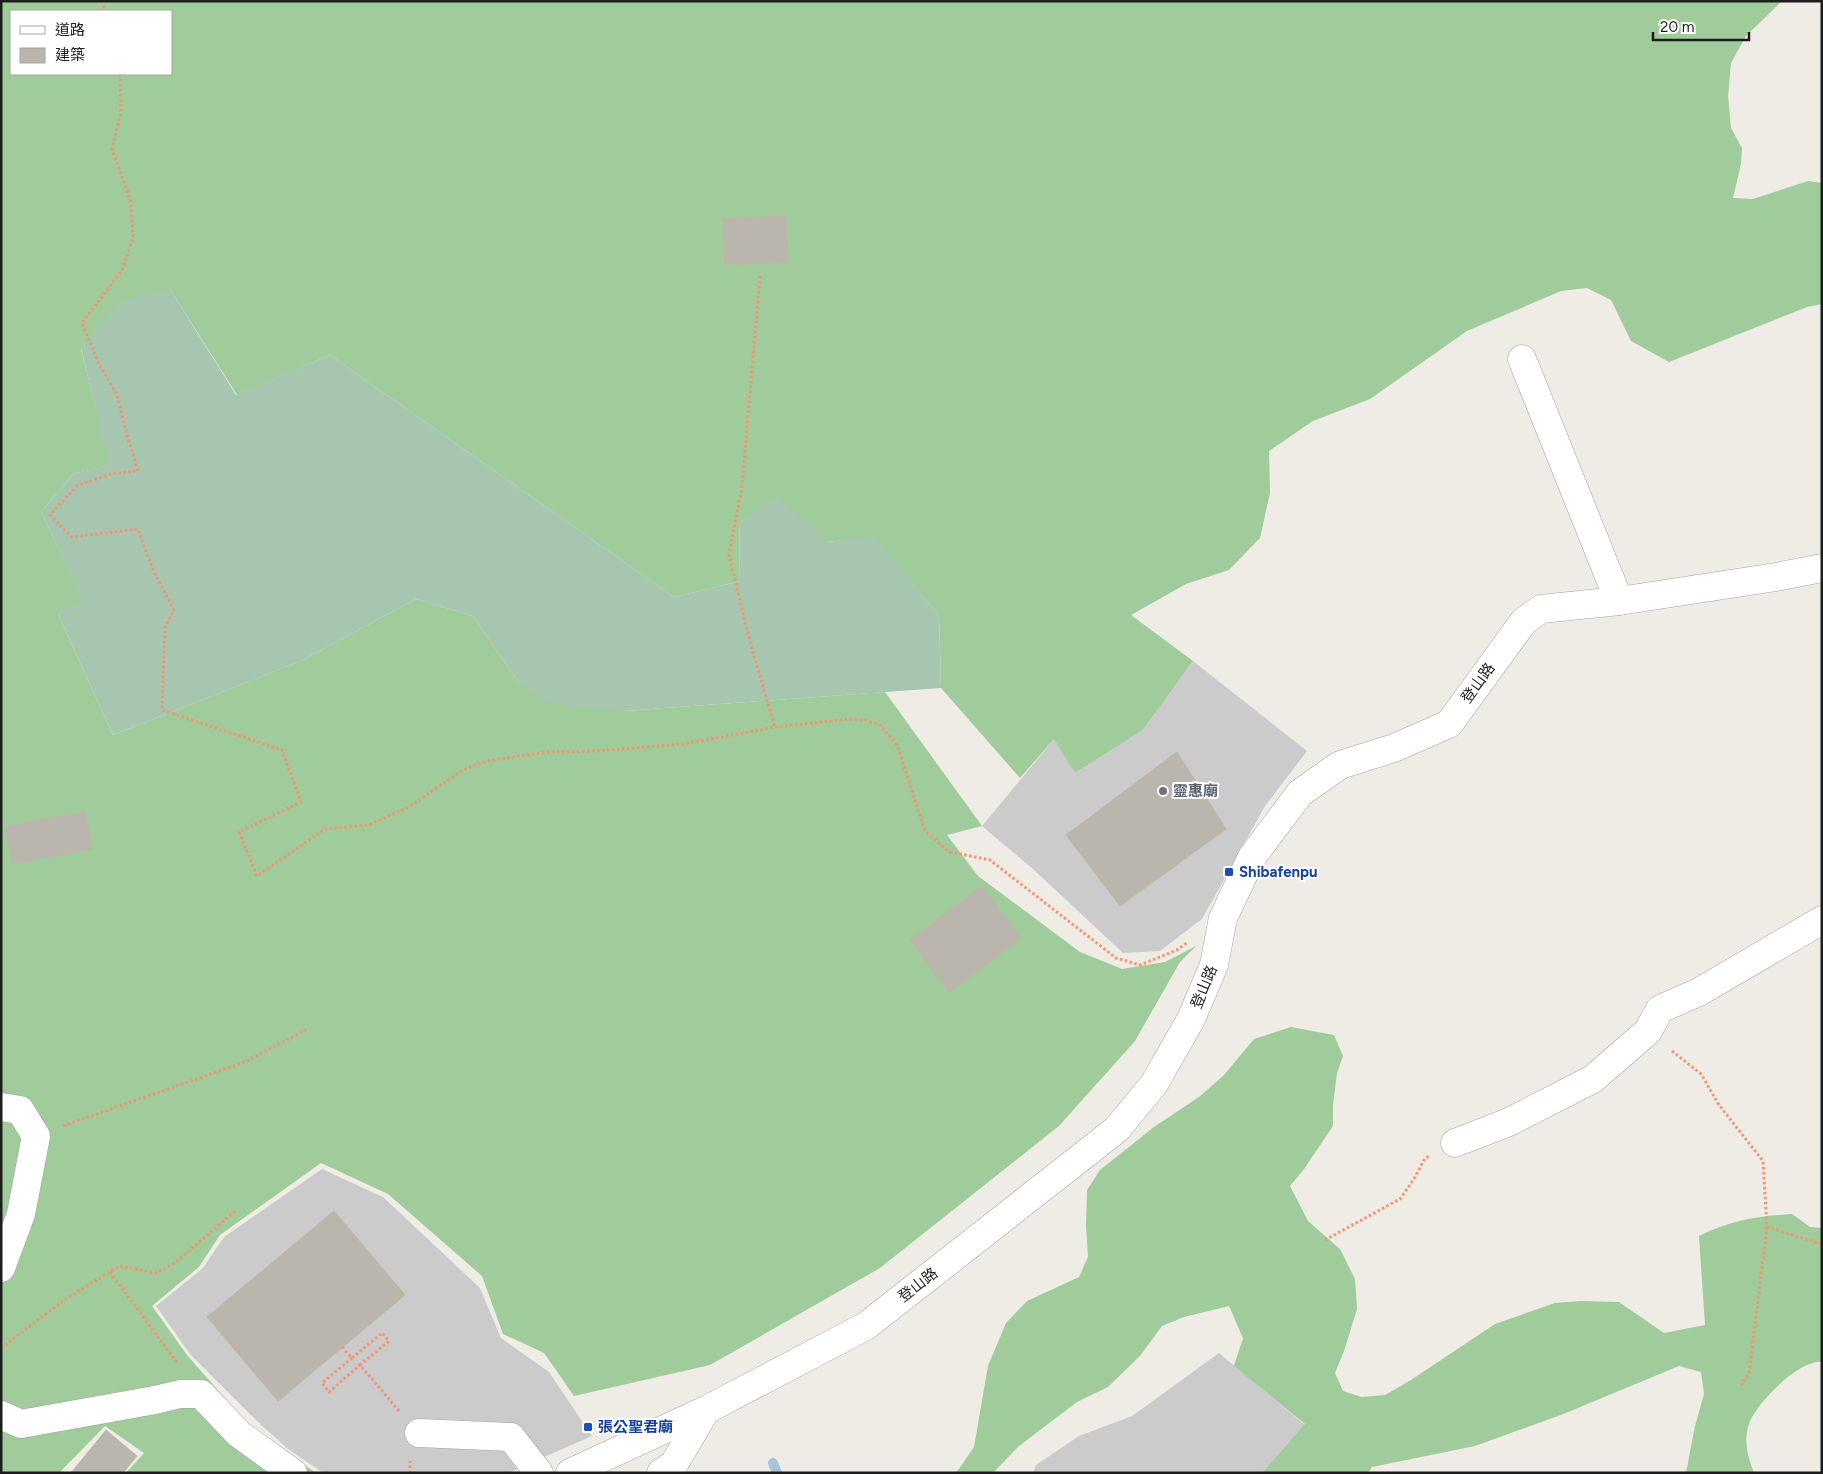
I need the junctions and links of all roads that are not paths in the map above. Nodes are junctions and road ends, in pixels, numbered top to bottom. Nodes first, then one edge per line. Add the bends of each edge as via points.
1 (1522, 359) dead end
2 (1822, 568) edge
3 (1619, 601) junction
4 (1822, 920) edge
5 (1, 1107) edge
6 (1455, 1143) road end
7 (1, 1268) edge
8 (706, 1410) junction
9 (1, 1415) edge
10 (419, 1433) road end
11 (293, 1473) edge
12 (539, 1473) edge
13 (570, 1473) edge
14 (661, 1473) edge

1 - 3 street
2 - 3 street, 登山路
3 - 8 street, 登山路 via 1540,609 1524,621 1449,724 1394,748 1340,765 1300,793 1252,857 1223,918 1214,964 1191,1019 1154,1084 1117,1129 866,1326
4 - 6 street via 1699,992 1660,1009 1648,1031 1592,1079 1508,1122
5 - 7 street via 20,1110 36,1136 21,1214
8 - 13 street, 登山路
8 - 14 street via 674,1464
9 - 11 street via 21,1424 180,1394 200,1394 239,1434
10 - 12 street via 511,1437

